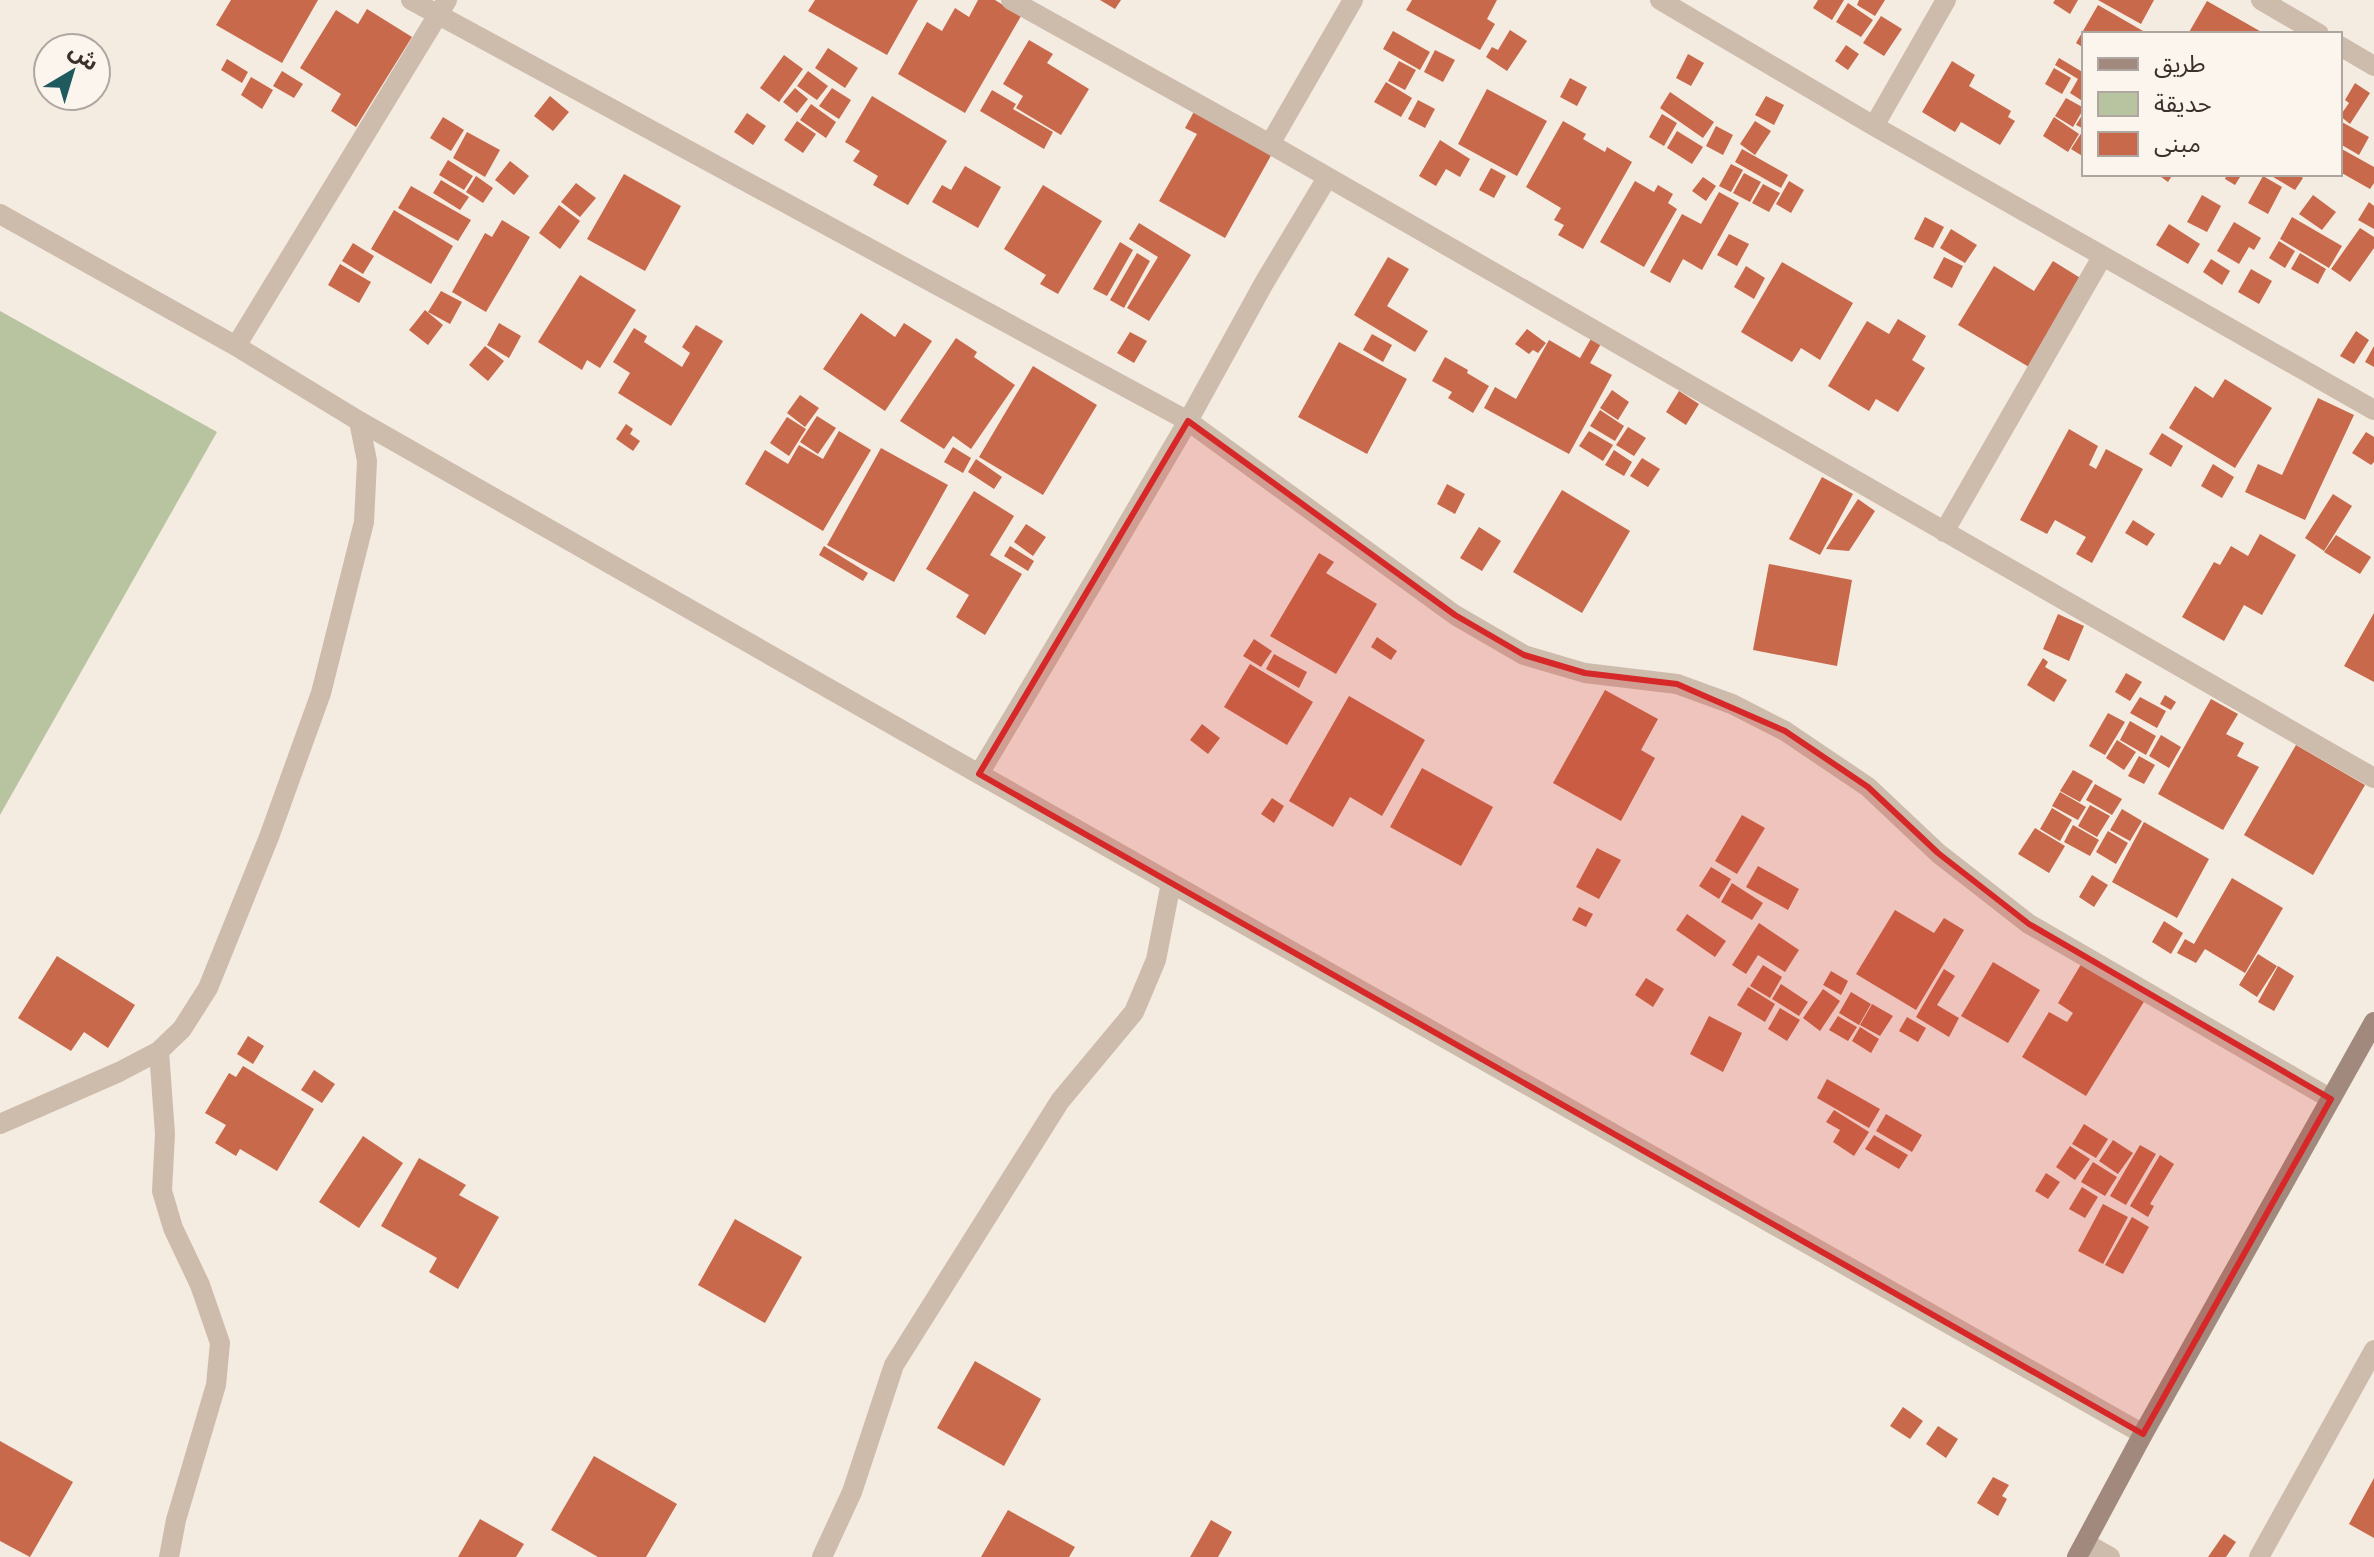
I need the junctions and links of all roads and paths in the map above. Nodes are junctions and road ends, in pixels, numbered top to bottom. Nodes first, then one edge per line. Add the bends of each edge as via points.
1 (411, 0) edge
2 (1011, 0) edge
3 (1353, 0) edge
4 (1660, 0) edge
5 (1946, 0) edge
6 (2261, 0) edge
7 (442, 8) edge
8 (2316, 32) edge
9 (2342, 47) edge
10 (2374, 66) edge
11 (1874, 126) junction
12 (1270, 144) junction
13 (1327, 178) junction
14 (0, 214) edge
15 (2102, 257) junction
16 (236, 346) junction
17 (2374, 410) edge
18 (359, 421) junction
19 (1188, 421) junction
20 (1944, 532) junction
21 (979, 774) junction
22 (2374, 778) edge
23 (1171, 883) junction
24 (2374, 1022) edge
25 (159, 1051) junction
26 (2331, 1099) junction
27 (0, 1124) edge
28 (2374, 1350) edge
29 (2143, 1434) junction
30 (2081, 1550) edge
31 (169, 1557) edge
32 (822, 1557) edge
33 (2110, 1557) edge
34 (2259, 1557) edge

1 - 7 street
2 - 12 street
3 - 12 street
4 - 11 street
5 - 11 street
6 - 8 street
7 - 16 street
7 - 19 street
9 - 10 street
11 - 15 street
12 - 13 street
13 - 19 street
13 - 20 street
14 - 16 street
15 - 17 street
15 - 20 street
16 - 18 street
18 - 21 street
18 - 25 street via 367,461 364,522 321,693 208,988 182,1029
19 - 21 street
19 - 26 street via 1455,615 1524,655 1585,673 1677,684 1785,731 1868,787 1938,853 2029,924
20 - 22 street
21 - 23 street
23 - 29 street
23 - 32 street via 1156,960 1134,1012 1060,1101 894,1365 852,1492
24 - 26 street
25 - 27 street
25 - 31 street via 165,1134 162,1191 220,1343 216,1385
26 - 29 street
28 - 34 street
29 - 30 street
30 - 33 street

